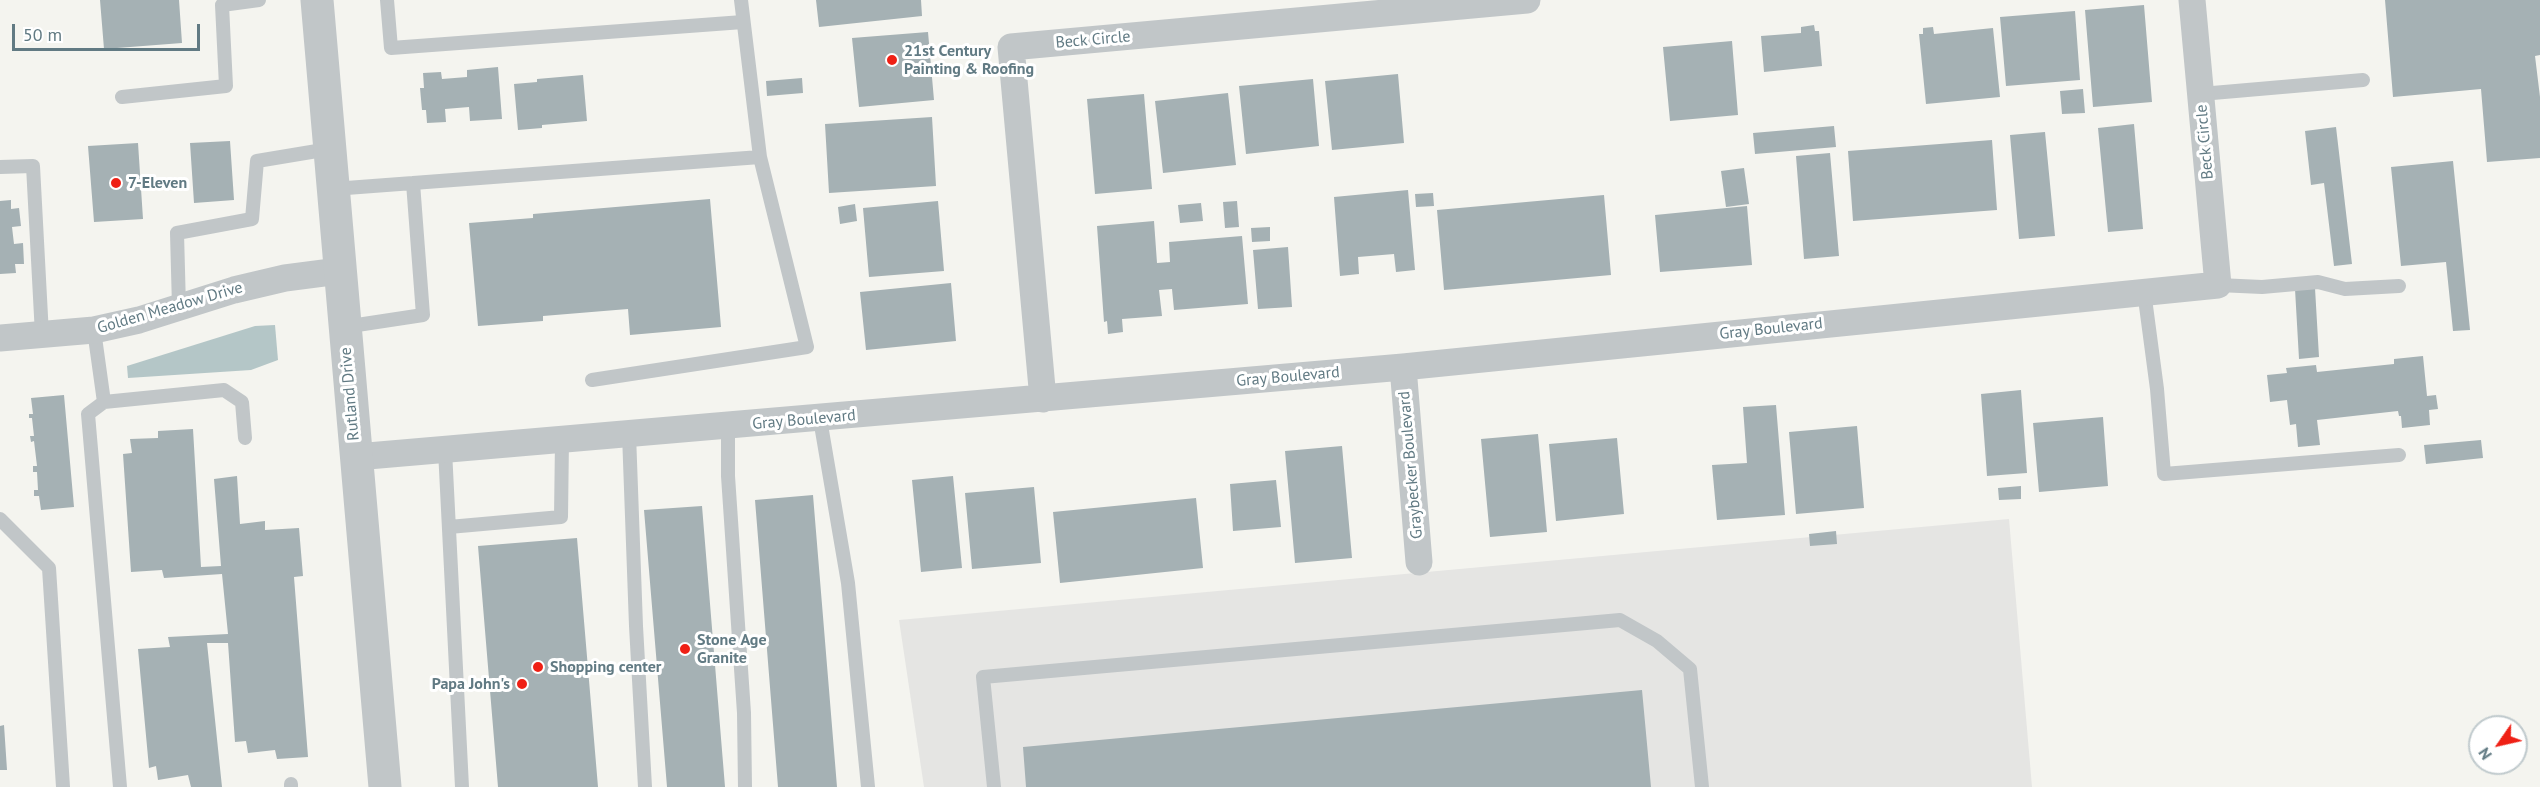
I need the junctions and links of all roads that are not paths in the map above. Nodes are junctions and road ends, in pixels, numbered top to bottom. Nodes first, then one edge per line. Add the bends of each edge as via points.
1 (259, 0) edge
2 (317, 0) edge
3 (387, 0) edge
4 (741, 0) edge
5 (1527, 0) edge
6 (2192, 0) edge
7 (222, 3) edge
8 (743, 22) junction
9 (2363, 80) dead end
10 (2201, 94) junction
11 (122, 97) dead end
12 (329, 150) junction
13 (760, 157) junction
14 (0, 167) edge
15 (412, 183) junction
16 (333, 189) junction
17 (339, 271) junction
18 (2218, 285) junction
19 (2399, 286) dead end
20 (2144, 291) junction
21 (179, 307) junction
22 (344, 327) junction
23 (94, 330) junction
24 (42, 335) junction
25 (0, 338) edge
26 (1403, 367) junction
27 (592, 380) dead end
28 (1043, 399) junction
29 (104, 402) junction
30 (820, 418) junction
31 (728, 426) junction
32 (629, 435) junction
33 (245, 438) dead end
34 (562, 440) junction
35 (445, 450) junction
36 (2399, 455) dead end
37 (356, 457) junction
38 (0, 519) edge
39 (449, 526) junction
40 (1419, 562) dead end
41 (63, 787) edge
42 (120, 787) edge
43 (385, 787) edge
44 (462, 787) edge
45 (645, 787) edge
46 (745, 787) edge
47 (868, 787) edge
48 (994, 787) edge
49 (1702, 787) edge

1 - 7 lane
2 - 12 street, Rutland Drive
3 - 8 lane via 391,48
4 - 8 lane
5 - 28 street, Beck Circle via 1011,47
6 - 10 street, Beck Circle
7 - 11 lane via 226,86
8 - 13 lane
9 - 10 lane
10 - 18 street, Beck Circle
12 - 16 street, Rutland Drive
12 - 21 lane via 257,160 252,219 177,232
13 - 15 lane
13 - 27 lane via 807,347
14 - 24 lane via 33,166
15 - 16 lane
15 - 22 lane via 423,315
16 - 17 street, Rutland Drive
17 - 21 street, Golden Meadow Drive via 244,287
17 - 22 street, Rutland Drive
18 - 19 lane via 2262,287 2318,282 2345,290
18 - 20 street, Gray Boulevard
20 - 26 street, Gray Boulevard
20 - 36 lane via 2164,474
21 - 23 street, Golden Meadow Drive
22 - 37 street, Rutland Drive
23 - 24 street, Golden Meadow Drive
23 - 29 lane
24 - 25 street, Golden Meadow Drive
26 - 28 street, Gray Boulevard
26 - 40 street, Graybecker Boulevard
28 - 30 street, Gray Boulevard
29 - 33 lane via 224,390 242,402
29 - 42 lane via 88,414
30 - 31 street, Gray Boulevard
30 - 47 lane via 848,583
31 - 32 street, Gray Boulevard
31 - 46 lane
32 - 34 street, Gray Boulevard
32 - 45 lane
34 - 35 street, Gray Boulevard
34 - 39 lane via 561,517
35 - 37 street, Gray Boulevard
35 - 39 lane
37 - 43 street, Rutland Drive
38 - 41 lane via 49,568
39 - 44 lane
48 - 49 lane via 983,677 1620,620 1657,641 1690,669

